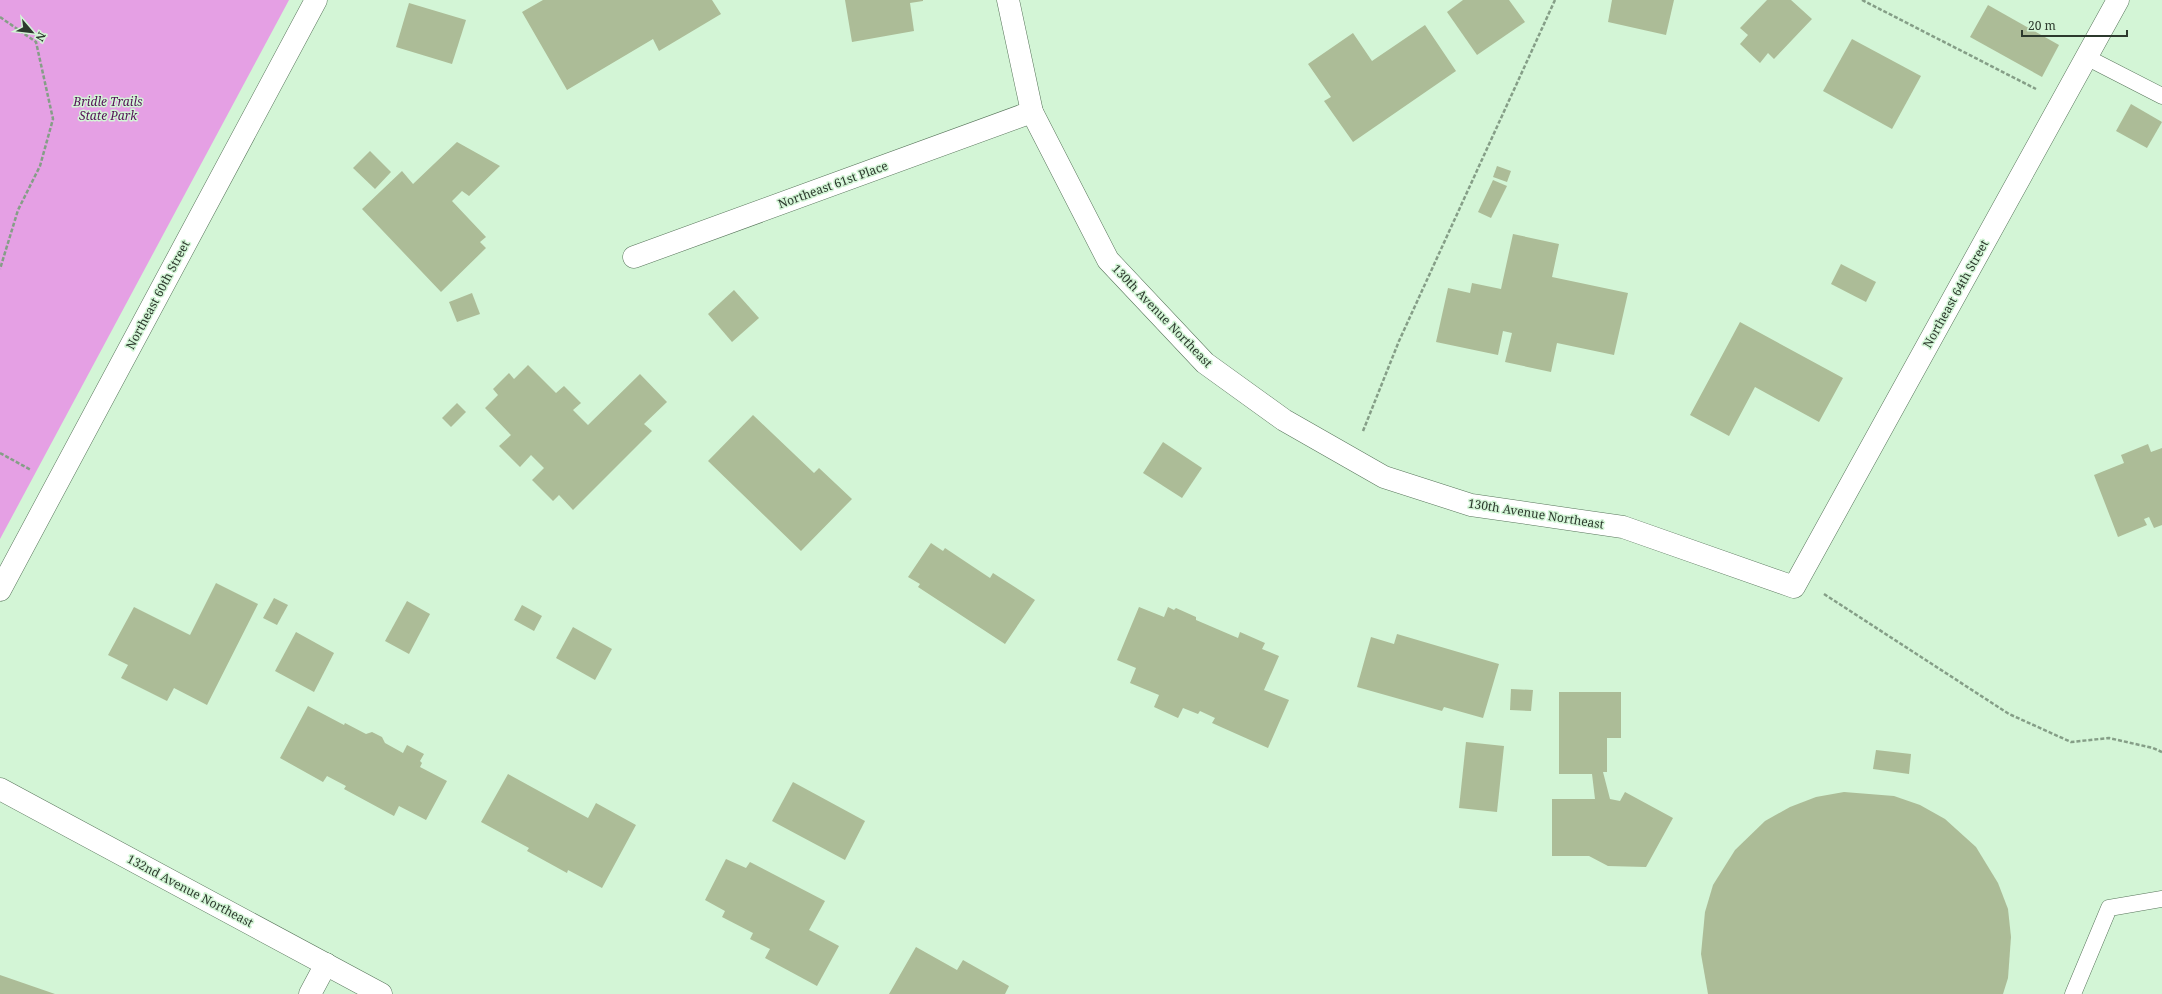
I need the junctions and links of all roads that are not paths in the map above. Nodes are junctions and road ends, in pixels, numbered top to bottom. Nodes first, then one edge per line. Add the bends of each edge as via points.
1 (316, 0) edge
2 (1008, 0) edge
3 (2118, 0) edge
4 (2086, 57) junction
5 (2162, 96) edge
6 (1032, 112) junction
7 (634, 258) dead end
8 (1794, 587) joint
9 (0, 590) edge
10 (0, 789) edge
11 (2162, 899) edge
12 (326, 964) junction
13 (310, 994) edge
14 (381, 994) edge
15 (2073, 994) edge

1 - 9 street, Northeast 60th Street
2 - 6 street, 130th Avenue Northeast
3 - 4 street, Northeast 64th Street
4 - 5 lane
4 - 8 street, Northeast 64th Street
6 - 7 street, Northeast 61st Place
6 - 8 street, 130th Avenue Northeast via 1108,260 1205,363 1284,420 1384,477 1471,505 1623,527
10 - 12 street, 132nd Avenue Northeast
11 - 15 lane via 2109,908
12 - 13 street
12 - 14 street, 132nd Avenue Northeast

